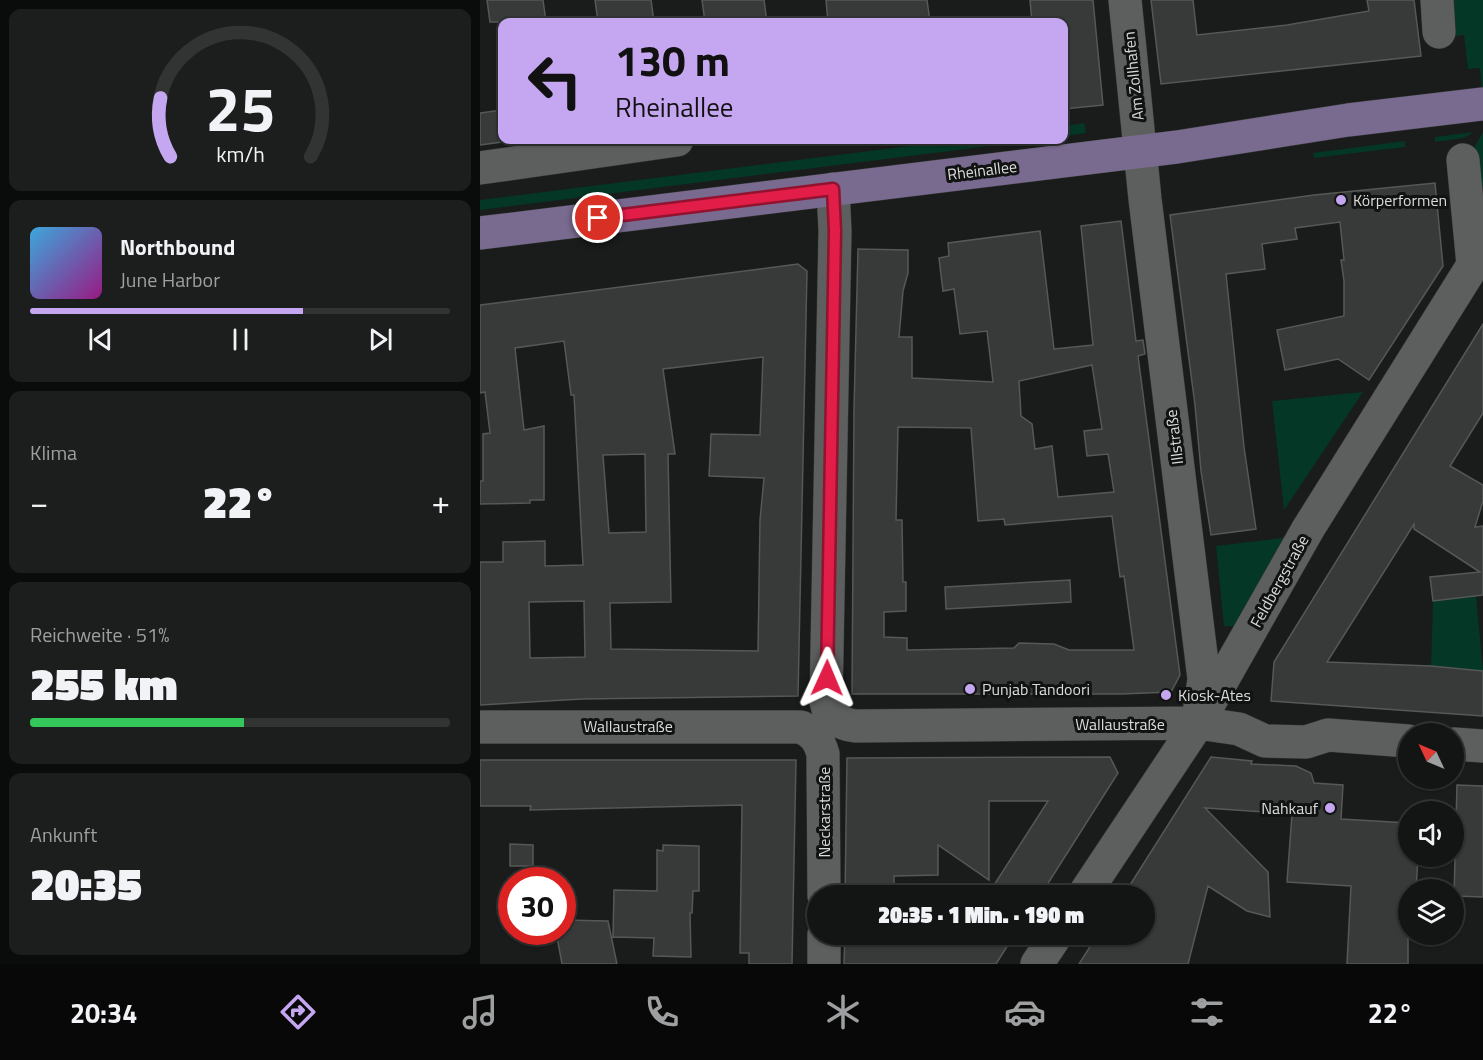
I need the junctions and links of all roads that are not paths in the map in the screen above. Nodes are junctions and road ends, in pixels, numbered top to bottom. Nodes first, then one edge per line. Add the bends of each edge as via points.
1 (1125, 0) edge
2 (1483, 104) edge
3 (649, 144) edge
4 (1141, 151) junction
5 (1463, 160) dead end
6 (480, 168) edge
7 (833, 189) junction
8 (480, 233) edge
9 (1480, 259) edge
10 (821, 723) junction
11 (1198, 723) junction
12 (480, 727) edge
13 (1398, 740) edge
14 (1464, 745) edge
15 (1483, 746) edge
16 (824, 885) edge
17 (1090, 885) edge
18 (824, 945) edge
19 (1050, 945) edge
20 (824, 964) edge
21 (1037, 964) edge

1 - 4 street, Am Zollhafen
2 - 4 main road, Rheinallee
3 - 6 street
4 - 7 main road, Rheinallee
4 - 11 street, Illstraße via 1204,679
5 - 9 street, Feldbergstraße
7 - 8 main road, Rheinallee
7 - 10 street, Neckarstraße via 826,702
9 - 11 street, Feldbergstraße via 1308,529
10 - 11 street, Wallaustraße
10 - 12 street, Wallaustraße via 801,727
10 - 16 street, Neckarstraße
11 - 13 street, Wallaustraße via 1239,729 1264,741 1306,742 1328,735
11 - 17 street, Feldbergstraße
14 - 15 street
18 - 20 street
19 - 21 street

